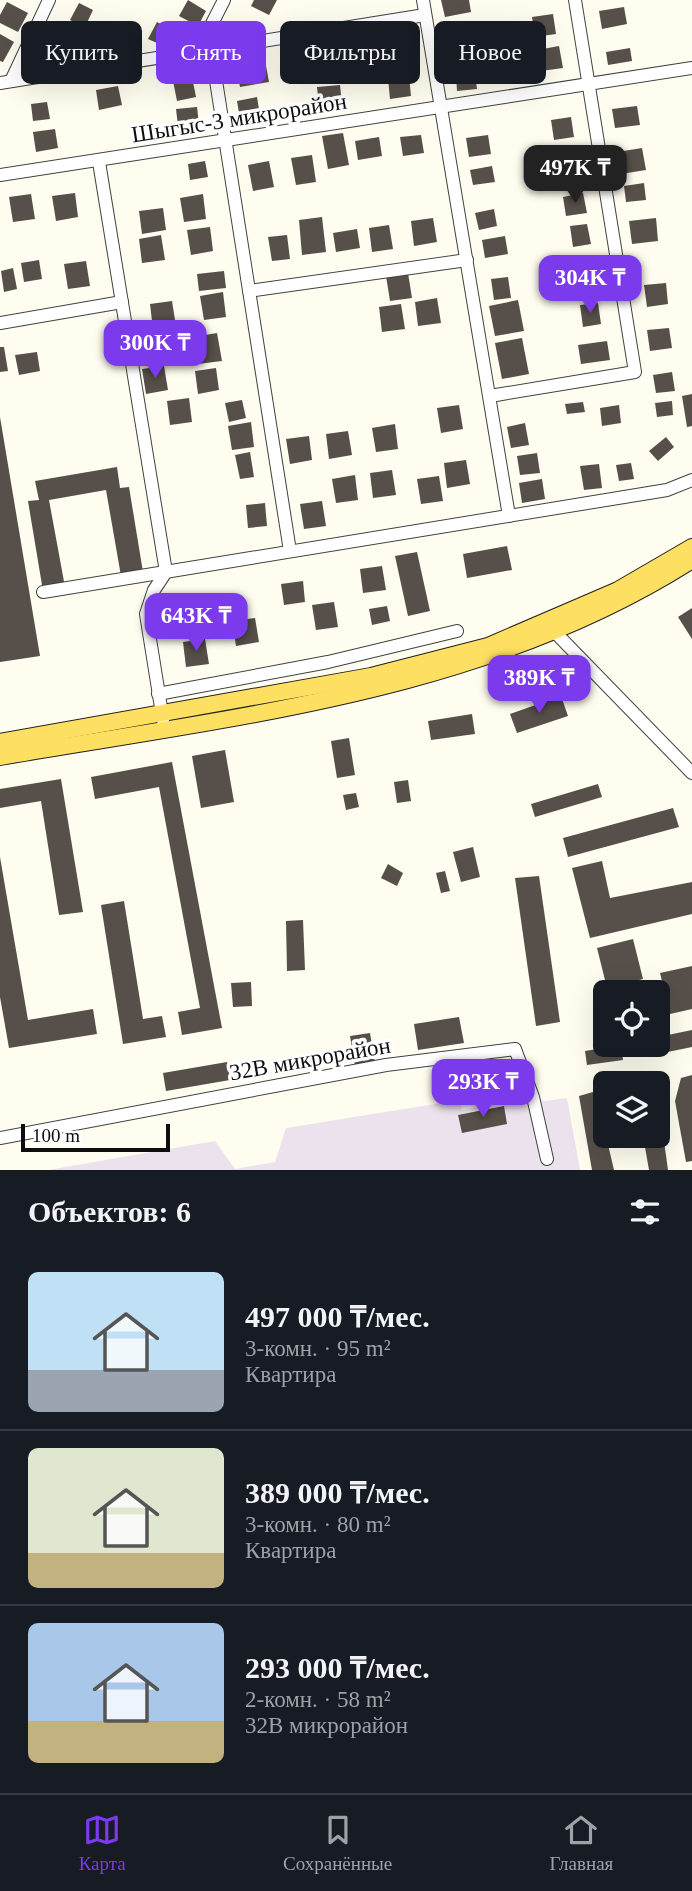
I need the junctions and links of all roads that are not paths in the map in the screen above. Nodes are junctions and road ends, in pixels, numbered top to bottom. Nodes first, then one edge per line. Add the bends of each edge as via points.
1 (49, 0) edge
2 (224, 0) edge
3 (423, 0) edge
4 (575, 0) edge
5 (425, 15) junction
6 (216, 21) edge
7 (266, 40) edge
8 (156, 58) edge
9 (692, 68) edge
10 (5, 82) edge
11 (212, 84) edge
12 (589, 85) junction
13 (441, 108) junction
14 (225, 142) junction
15 (99, 162) junction
16 (0, 175) edge
17 (467, 260) junction
18 (249, 290) junction
19 (122, 302) junction
20 (0, 323) edge
21 (490, 396) junction
22 (692, 480) edge
23 (509, 516) junction
24 (692, 547) edge
25 (290, 551) junction
26 (692, 560) edge
27 (166, 572) junction
28 (43, 592) dead end
29 (550, 627) junction
30 (457, 631) dead end
31 (158, 694) junction
32 (163, 722) junction
33 (0, 742) edge
34 (0, 757) edge
35 (692, 773) edge
36 (0, 1138) edge
37 (547, 1158) dead end

1 - 10 street
2 - 6 street
3 - 5 street
4 - 12 street
5 - 7 street
5 - 13 street
8 - 10 street
9 - 12 street, Шыгыс-3 микрорайон
11 - 14 street
12 - 13 street, Шыгыс-3 микрорайон
12 - 21 street via 635,372
13 - 14 street, Шыгыс-3 микрорайон
13 - 17 street
14 - 15 street, Шыгыс-3 микрорайон
14 - 18 street
15 - 16 street, Шыгыс-3 микрорайон
15 - 19 street
17 - 18 street
17 - 21 street
18 - 25 street
19 - 20 street
19 - 27 street
21 - 23 street
22 - 23 street via 667,490
23 - 25 street
24 - 29 main road
25 - 27 street
26 - 29 main road via 624,601
27 - 28 street
27 - 31 street via 146,614
29 - 32 main road via 371,677
29 - 35 street
30 - 31 street via 328,662
31 - 32 street
32 - 33 main road
32 - 34 main road
36 - 37 street, 32В микрорайон via 386,1065 515,1049 533,1097

